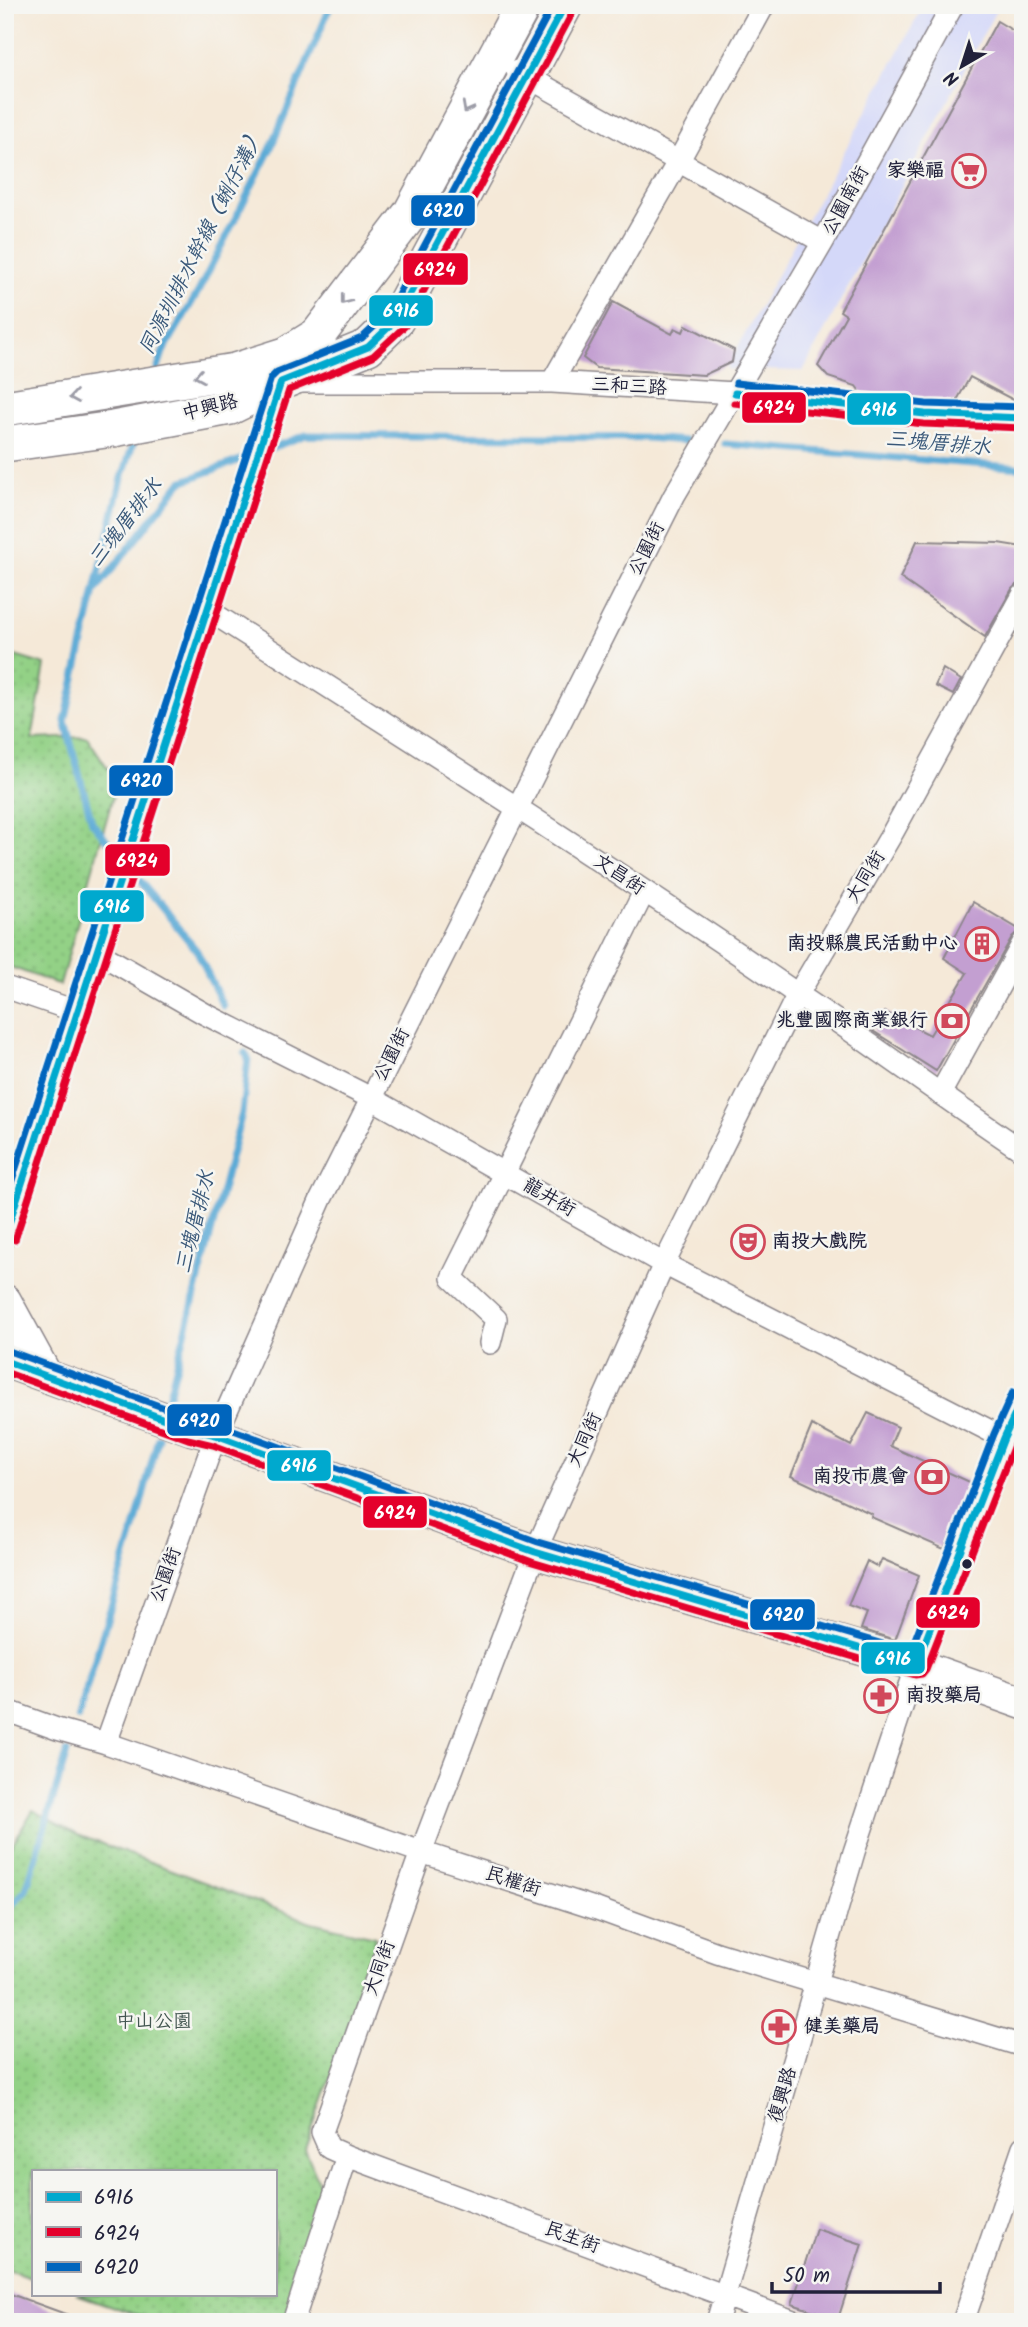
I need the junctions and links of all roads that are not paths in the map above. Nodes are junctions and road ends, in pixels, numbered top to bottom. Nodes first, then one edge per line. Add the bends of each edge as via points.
1 (523, 5) edge
2 (565, 5) edge
3 (764, 5) edge
4 (953, 5) edge
5 (492, 62) junction
6 (527, 75) junction
7 (678, 162) junction
8 (411, 213) junction
9 (445, 232) junction
10 (823, 242) junction
11 (318, 335) junction
12 (235, 371) junction
13 (281, 382) junction
14 (552, 382) junction
15 (735, 393) junction
16 (5, 408) edge
17 (1023, 418) edge
18 (5, 444) edge
19 (1023, 595) edge
20 (208, 610) junction
21 (517, 807) junction
22 (644, 891) junction
23 (1023, 943) edge
24 (97, 952) junction
25 (5, 987) edge
26 (798, 994) junction
27 (78, 1012) junction
28 (940, 1094) junction
29 (371, 1098) junction
30 (1023, 1151) edge
31 (503, 1172) junction
32 (5, 1237) edge
33 (664, 1264) junction
34 (5, 1301) edge
35 (490, 1343) dead end
36 (5, 1361) edge
37 (46, 1374) junction
38 (1023, 1396) edge
39 (216, 1434) junction
40 (1004, 1438) junction
41 (535, 1552) junction
42 (916, 1665) junction
43 (1023, 1703) edge
44 (5, 1710) edge
45 (106, 1743) junction
46 (421, 1852) junction
47 (816, 1982) junction
48 (1023, 2046) edge
49 (1023, 2147) edge
50 (347, 2156) junction
51 (726, 2295) junction
52 (293, 2322) edge
53 (717, 2322) edge
54 (796, 2322) edge
55 (963, 2322) edge

1 - 5 main road, 中興路
2 - 6 main road, 中興路
3 - 7 street
4 - 10 street, 公園南街
5 - 6 street
5 -> 8 main road, 中興路
6 - 7 street
6 - 9 main road, 中興路
7 - 10 street
7 - 14 street
8 - 9 main road
8 -> 11 main road, 中興路
9 - 13 main road, 中興路 via 396,320 368,347
10 - 15 street, 公園南街
11 - 12 main road, 中興路 via 286,355
11 - 13 street
12 - 13 street, 三和三路
12 -> 16 main road, 中興路
13 - 14 street, 三和三路
13 - 18 main road, 中興路 via 230,407
13 - 20 street
14 - 15 street, 三和三路
15 - 17 street, 三和三路 via 925,414
15 - 21 street, 公園街 via 674,496
19 - 26 street, 大同街
20 - 21 street, 文昌街
20 - 24 street
21 - 22 street, 文昌街
21 - 29 street, 公園街
22 - 26 street, 文昌街
22 - 31 street
23 - 28 street
24 - 27 street
24 - 29 street, 龍井街 via 205,1014
25 - 27 street
26 - 28 street, 文昌街
26 - 33 street, 大同街
27 - 32 street
28 - 30 street, 文昌街
29 - 31 street, 龍井街
29 - 39 street, 公園街
31 - 33 street, 龍井街
31 - 35 street via 452,1278 496,1319
33 - 40 street, 龍井街
33 - 41 street, 大同街
34 - 37 main road
36 - 37 main road
37 - 39 main road
38 - 40 street, 復興路
39 - 41 main road
39 - 45 street, 公園街
40 - 42 street, 復興路
41 - 42 main road
41 - 46 street, 大同街
42 - 43 main road
42 - 47 street, 復興路
44 - 45 street, 民權街
45 - 46 street, 民權街
46 - 47 street, 民權街
46 - 50 street, 大同街 via 322,2132 329,2148
47 - 48 street, 民權街
47 - 51 street, 復興路
49 - 55 street
50 - 51 street, 民生街
50 - 52 street
51 - 53 street, 復興路
51 - 54 street, 民生街

